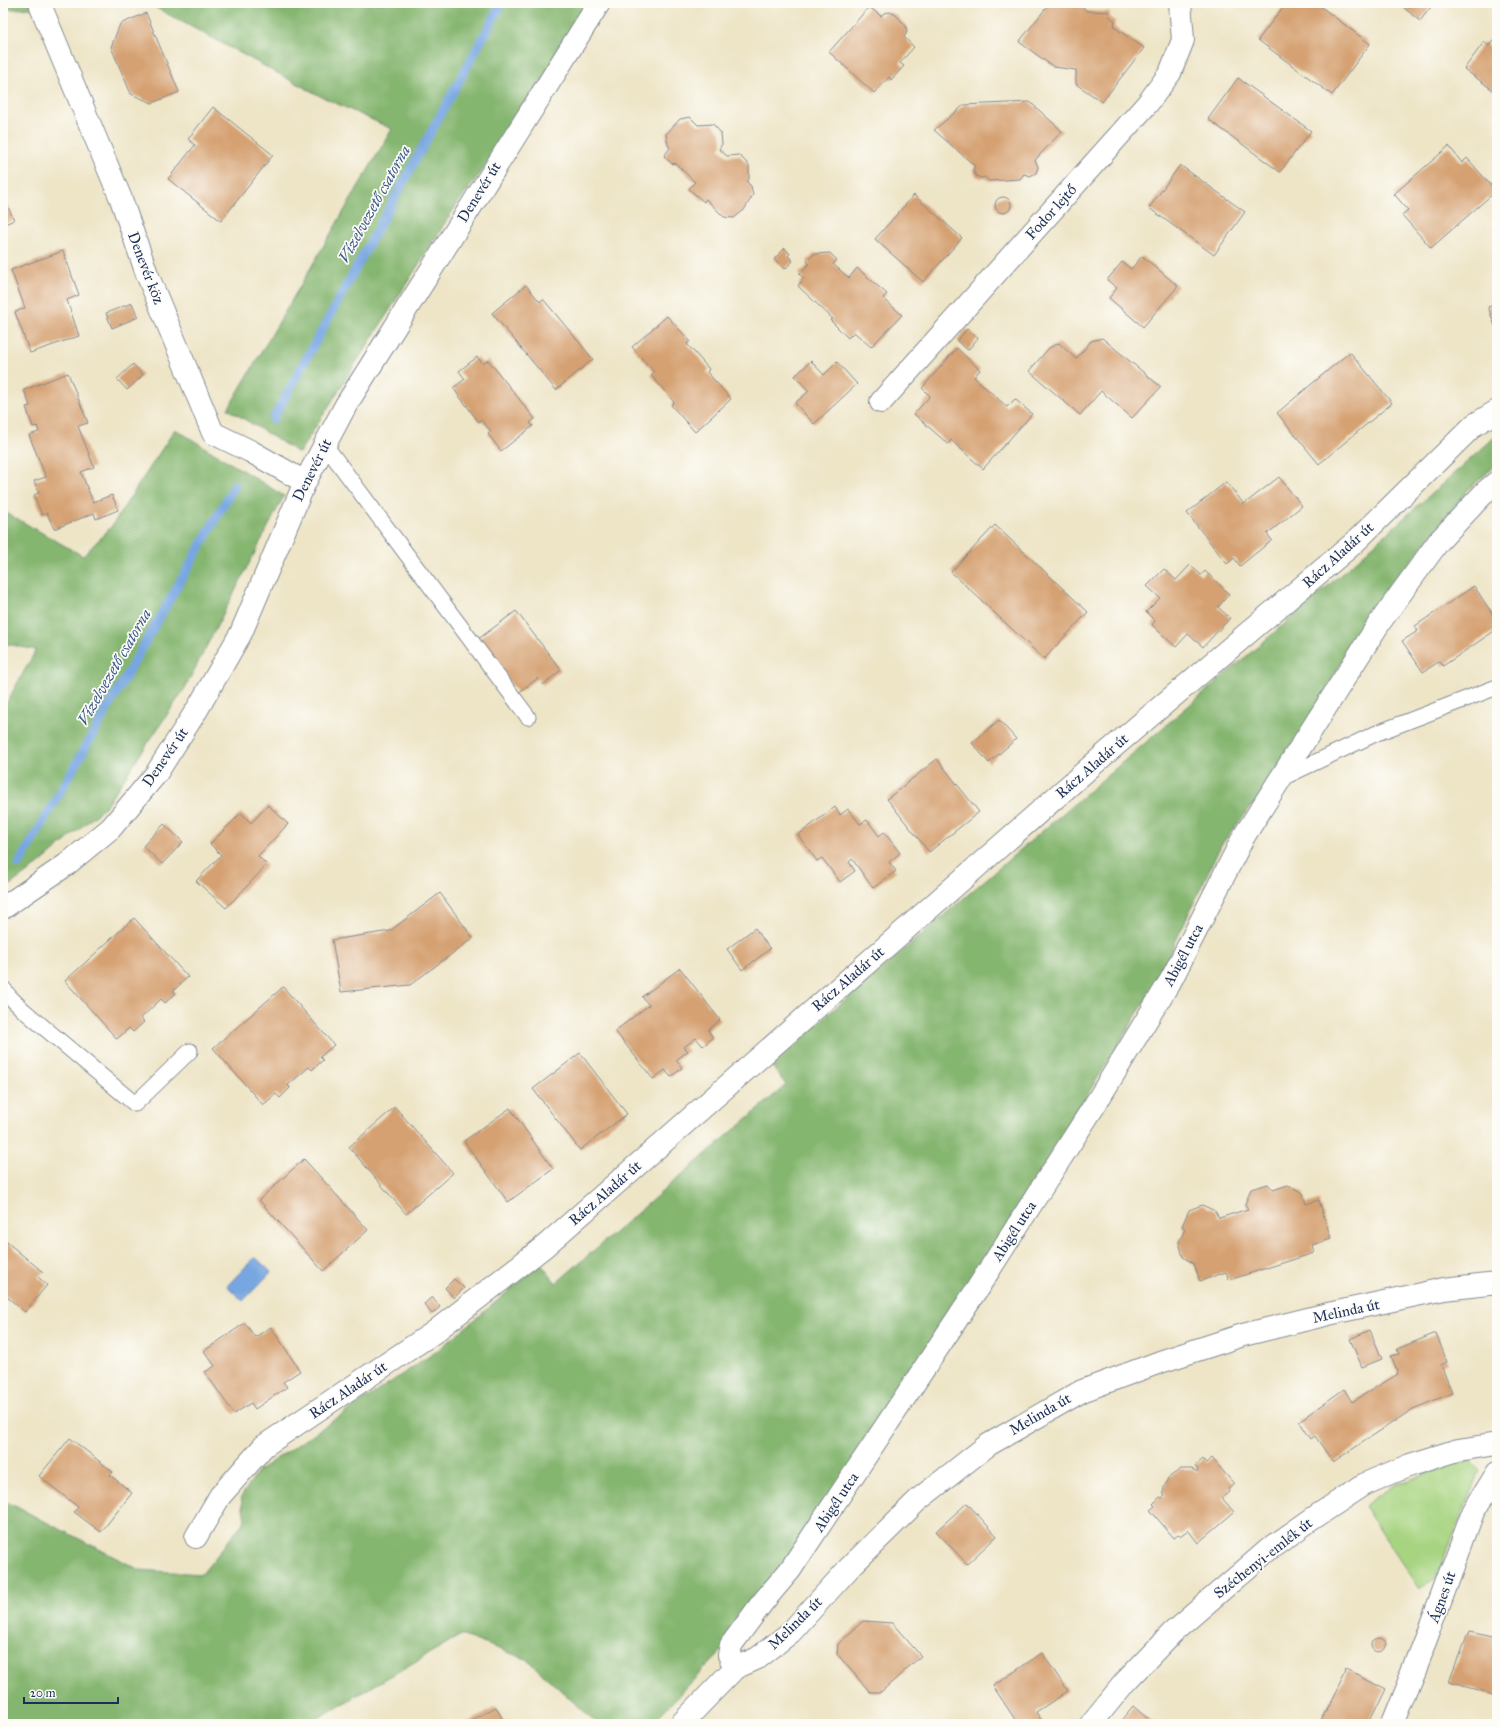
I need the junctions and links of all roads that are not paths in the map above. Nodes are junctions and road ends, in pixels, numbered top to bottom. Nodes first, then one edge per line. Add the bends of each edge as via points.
1 (599, 3) edge
2 (1180, 3) edge
3 (41, 7) dead end
4 (881, 402) dead end
5 (1497, 411) edge
6 (325, 445) junction
7 (305, 482) junction
8 (1497, 482) edge
9 (1497, 687) edge
10 (528, 717) dead end
11 (1282, 778) junction
12 (3, 908) edge
13 (3, 988) edge
14 (190, 1051) dead end
15 (1497, 1282) edge
16 (1497, 1444) edge
17 (1497, 1473) edge
18 (196, 1537) dead end
19 (735, 1668) junction
20 (681, 1724) edge
21 (1091, 1724) edge
22 (1392, 1724) edge

1 - 6 street, Denevér út via 346,405
2 - 4 street, Fodor lejtő via 1183,40 1170,73 1148,104
3 - 7 street, Denevér köz via 121,199 147,274 214,433
5 - 18 street, Rácz Aladár út via 1474,425 1354,543 1098,760 545,1246 434,1333 264,1446 220,1496
6 - 7 street, Denevér út
6 - 10 lane
7 - 12 street, Denevér út via 241,633 156,774 111,828 66,865
8 - 11 street via 1439,541 1380,622
9 - 11 lane via 1377,734
11 - 19 street, Abigél utca via 1244,836 1172,978 1096,1103 977,1289 790,1570 731,1644 729,1655
13 - 14 lane via 22,1009 135,1104
15 - 19 street, Melinda út via 1444,1289 1243,1335 1082,1391 988,1445 955,1470 918,1500 886,1531 790,1632 758,1658
16 - 21 street, Széchenyi-emlék út via 1458,1450 1410,1465 1365,1484 1312,1519 1268,1550 1172,1633 1125,1682
17 - 22 street, Ágnes út via 1473,1512
19 - 20 street, Melinda út

